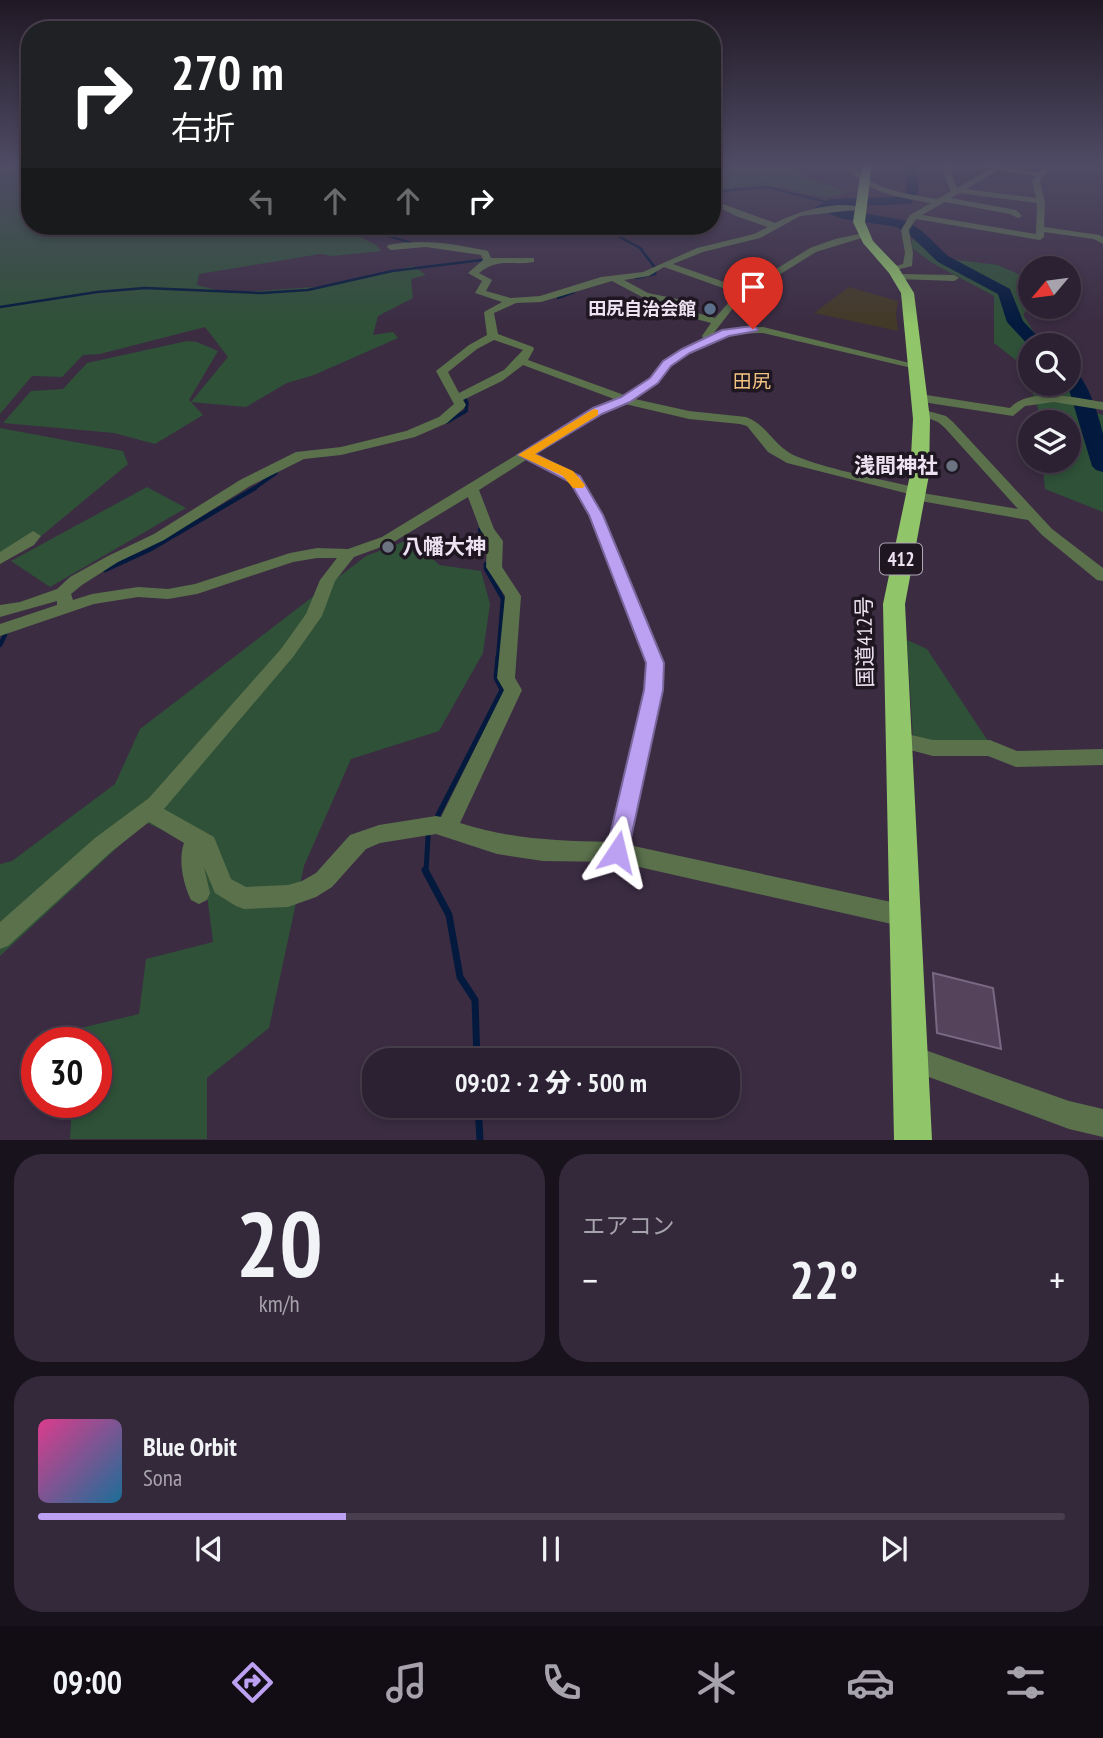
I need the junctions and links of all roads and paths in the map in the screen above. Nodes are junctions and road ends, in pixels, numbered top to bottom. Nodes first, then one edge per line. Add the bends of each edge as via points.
1 (748, 217) edge
2 (793, 217) edge
3 (859, 217) edge
4 (862, 217) edge
5 (914, 217) edge
6 (922, 217) edge
7 (1041, 217) edge
8 (775, 226) junction
9 (1042, 229) junction
10 (471, 240) dead end
11 (1103, 241) edge
12 (392, 246) dead end
13 (459, 248) junction
14 (531, 260) dead end
15 (488, 261) junction
16 (659, 266) junction
17 (898, 273) junction
18 (954, 278) dead end
19 (615, 279) junction
20 (745, 292) junction
21 (510, 301) junction
22 (718, 322) junction
23 (496, 337) junction
24 (710, 340) junction
25 (522, 361) junction
26 (916, 366) junction
27 (461, 396) junction
28 (626, 399) junction
29 (920, 405) junction
30 (1098, 405) edge
31 (525, 455) junction
32 (471, 487) junction
33 (916, 494) junction
34 (1032, 516) junction
35 (33, 536) dead end
36 (349, 554) junction
37 (0, 559) edge
38 (1103, 576) edge
39 (64, 600) junction
40 (0, 611) edge
41 (8, 627) edge
42 (898, 740) junction
43 (1103, 757) edge
44 (148, 811) junction
45 (447, 827) junction
46 (197, 839) junction
47 (617, 852) junction
48 (199, 893) dead end
49 (905, 916) junction
50 (0, 938) edge
51 (911, 1058) junction
52 (1103, 1123) edge
53 (915, 1133) edge

1 - 8 street
2 - 8 street
3 - 20 street via 838,241 813,250
4 - 17 highway, 国道412号 / 412
5 - 17 street via 906,228 907,266
6 - 9 street via 1036,237
7 - 9 street
8 - 16 street via 751,239 716,245
9 - 11 street
10 - 13 street
12 - 13 street
13 - 15 street via 485,253
14 - 15 street
15 - 21 street via 474,271 488,282 480,293
16 - 19 street via 646,274
16 - 20 street
17 - 18 street
17 - 26 highway, 国道412号 / 412 via 911,305
19 - 21 street via 541,299
19 - 22 street via 645,295 682,303 693,314
20 - 22 street
21 - 23 street via 489,312
22 - 24 street via 707,336
23 - 25 street via 529,349
23 - 27 street via 473,347 442,371
24 - 26 street via 733,331 758,329
24 - 28 street via 675,358
25 - 27 street
25 - 28 street
26 - 29 highway, 国道412号 / 412
27 - 39 street via 455,412 410,434 341,451 301,455 245,483 76,581
28 - 31 street via 597,411
28 - 33 street via 690,415 751,423 773,449 792,460
29 - 30 street via 1013,412 1021,403 1054,398
29 - 33 highway, 国道412号 / 412
29 - 34 street via 949,425
31 - 32 street
31 - 47 street via 575,479 596,515 655,663
32 - 36 street via 387,540
32 - 45 street via 495,541 494,567 513,596 506,678 513,690
33 - 34 street
33 - 42 highway, 国道412号 / 412 via 894,604
34 - 38 street via 1065,549
35 - 37 street
36 - 39 street via 309,554 168,594
36 - 44 street via 328,580 314,616 288,653
39 - 40 street
39 - 41 street
42 - 43 street via 933,748 990,748 1016,759
42 - 49 highway, 国道412号 / 412
44 - 46 street
44 - 50 street via 103,845
45 - 46 street via 370,837 353,846 318,885 288,896 235,895 223,886 206,844
45 - 47 street via 497,844 535,850
46 - 48 street via 191,855
47 - 49 street
49 - 51 highway, 国道412号 / 412
51 - 52 street
51 - 53 highway, 国道412号 / 412

